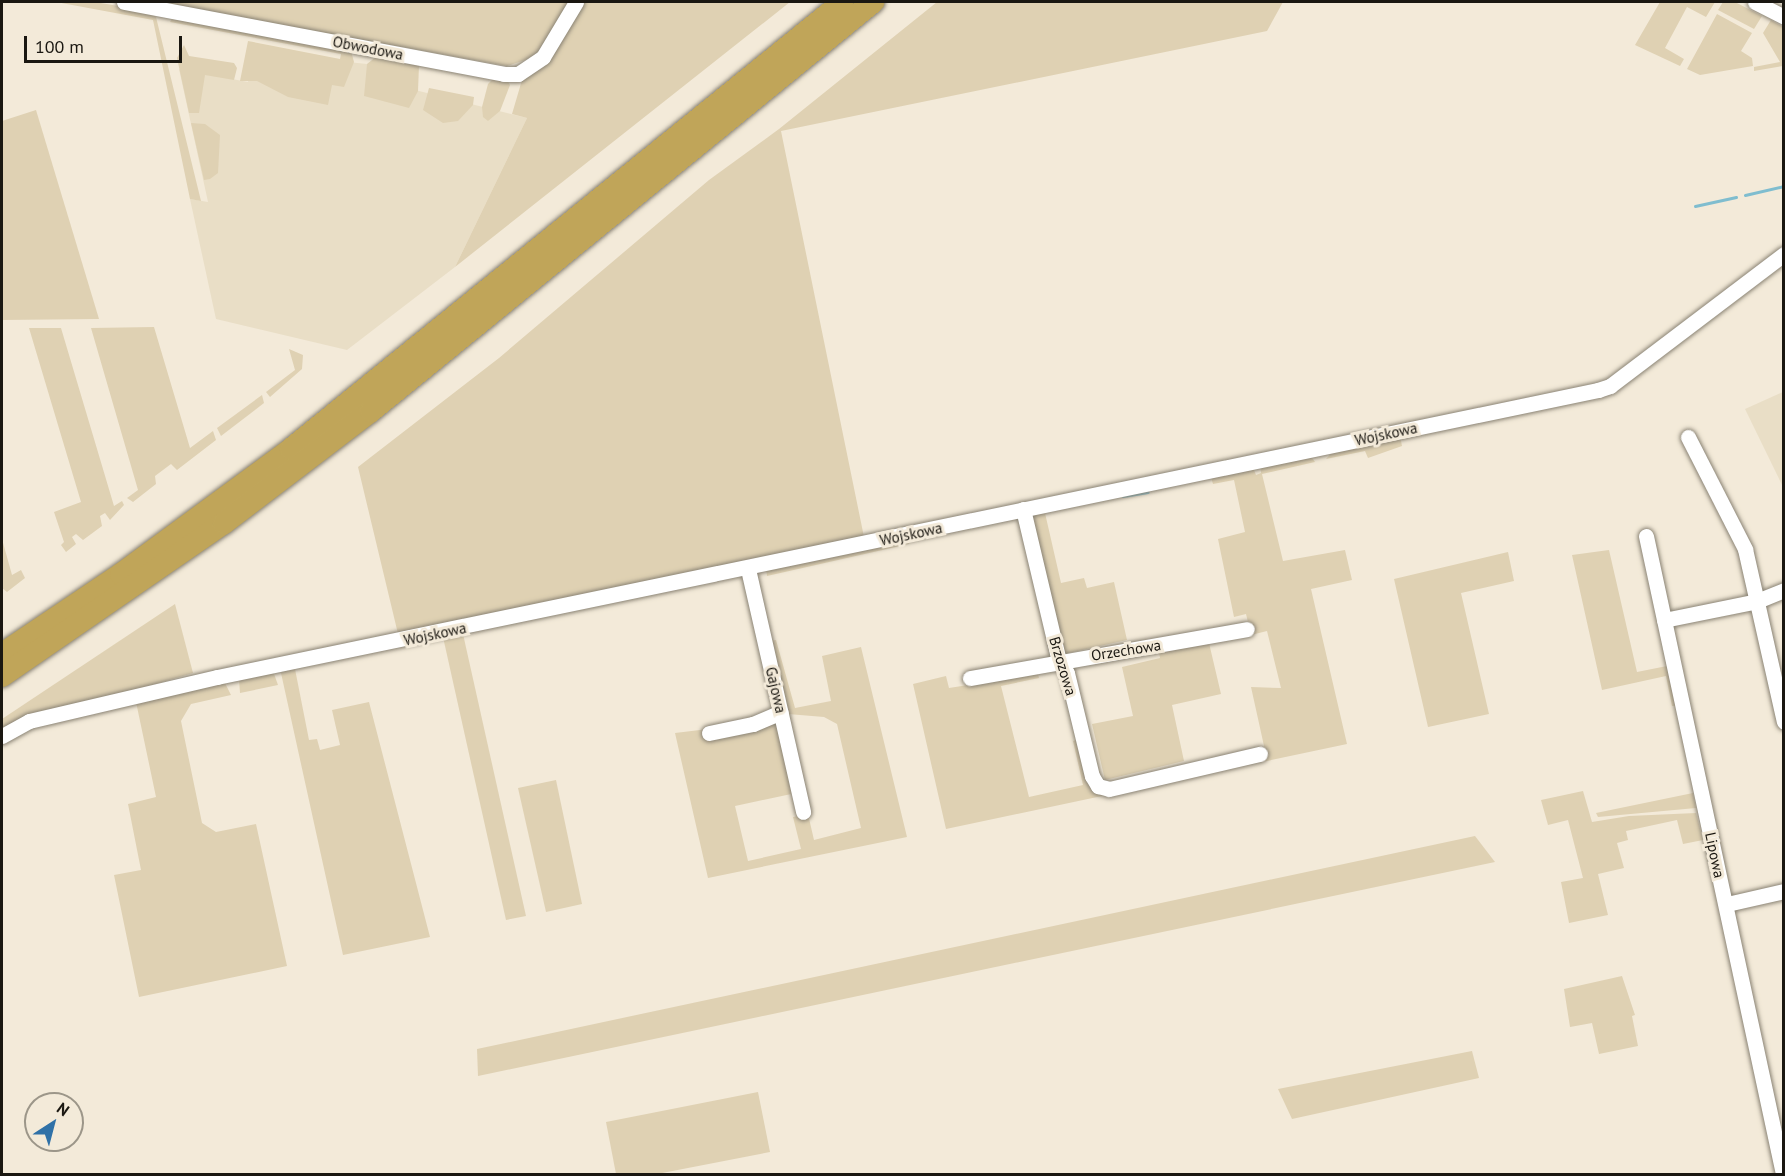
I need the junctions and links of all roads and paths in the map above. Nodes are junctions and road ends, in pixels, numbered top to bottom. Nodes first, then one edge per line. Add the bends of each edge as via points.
1 (124, 2) edge
2 (576, 2) edge
3 (843, 2) edge
4 (873, 2) edge
5 (1755, 2) edge
6 (1784, 17) edge
7 (1784, 254) edge
8 (1688, 436) dead end
9 (1023, 509) junction
10 (1646, 536) dead end
11 (748, 569) junction
12 (1784, 590) edge
13 (1757, 601) junction
14 (1664, 620) junction
15 (1247, 629) dead end
16 (2, 654) edge
17 (1059, 661) junction
18 (2, 676) edge
19 (970, 678) dead end
20 (1780, 695) edge
21 (781, 712) junction
22 (1784, 722) edge
23 (709, 733) dead end
24 (2, 736) edge
25 (1260, 754) dead end
26 (803, 812) dead end
27 (1784, 891) edge
28 (1726, 904) junction
29 (1783, 1174) edge

1 - 2 street, Obwodowa via 518,74 551,48
3 - 16 highway via 316,430 140,560
4 - 18 highway via 371,411 206,536
5 - 6 street
7 - 9 street, Wojskowa via 1604,389
8 - 13 street via 1742,542
9 - 11 street, Wojskowa
9 - 17 street, Brzozowa
10 - 14 street, Lipowa
11 - 21 street, Gajowa
11 - 24 street, Wojskowa via 118,699 29,721
12 - 13 street
13 - 14 street
13 - 20 street
14 - 28 street, Lipowa
15 - 17 street, Orzechowa
17 - 19 street, Orzechowa
17 - 25 street, Brzozowa via 1068,673 1092,776 1098,786 1109,789
20 - 22 street
21 - 23 street via 753,724
21 - 26 street, Gajowa
27 - 28 street
28 - 29 street, Lipowa

